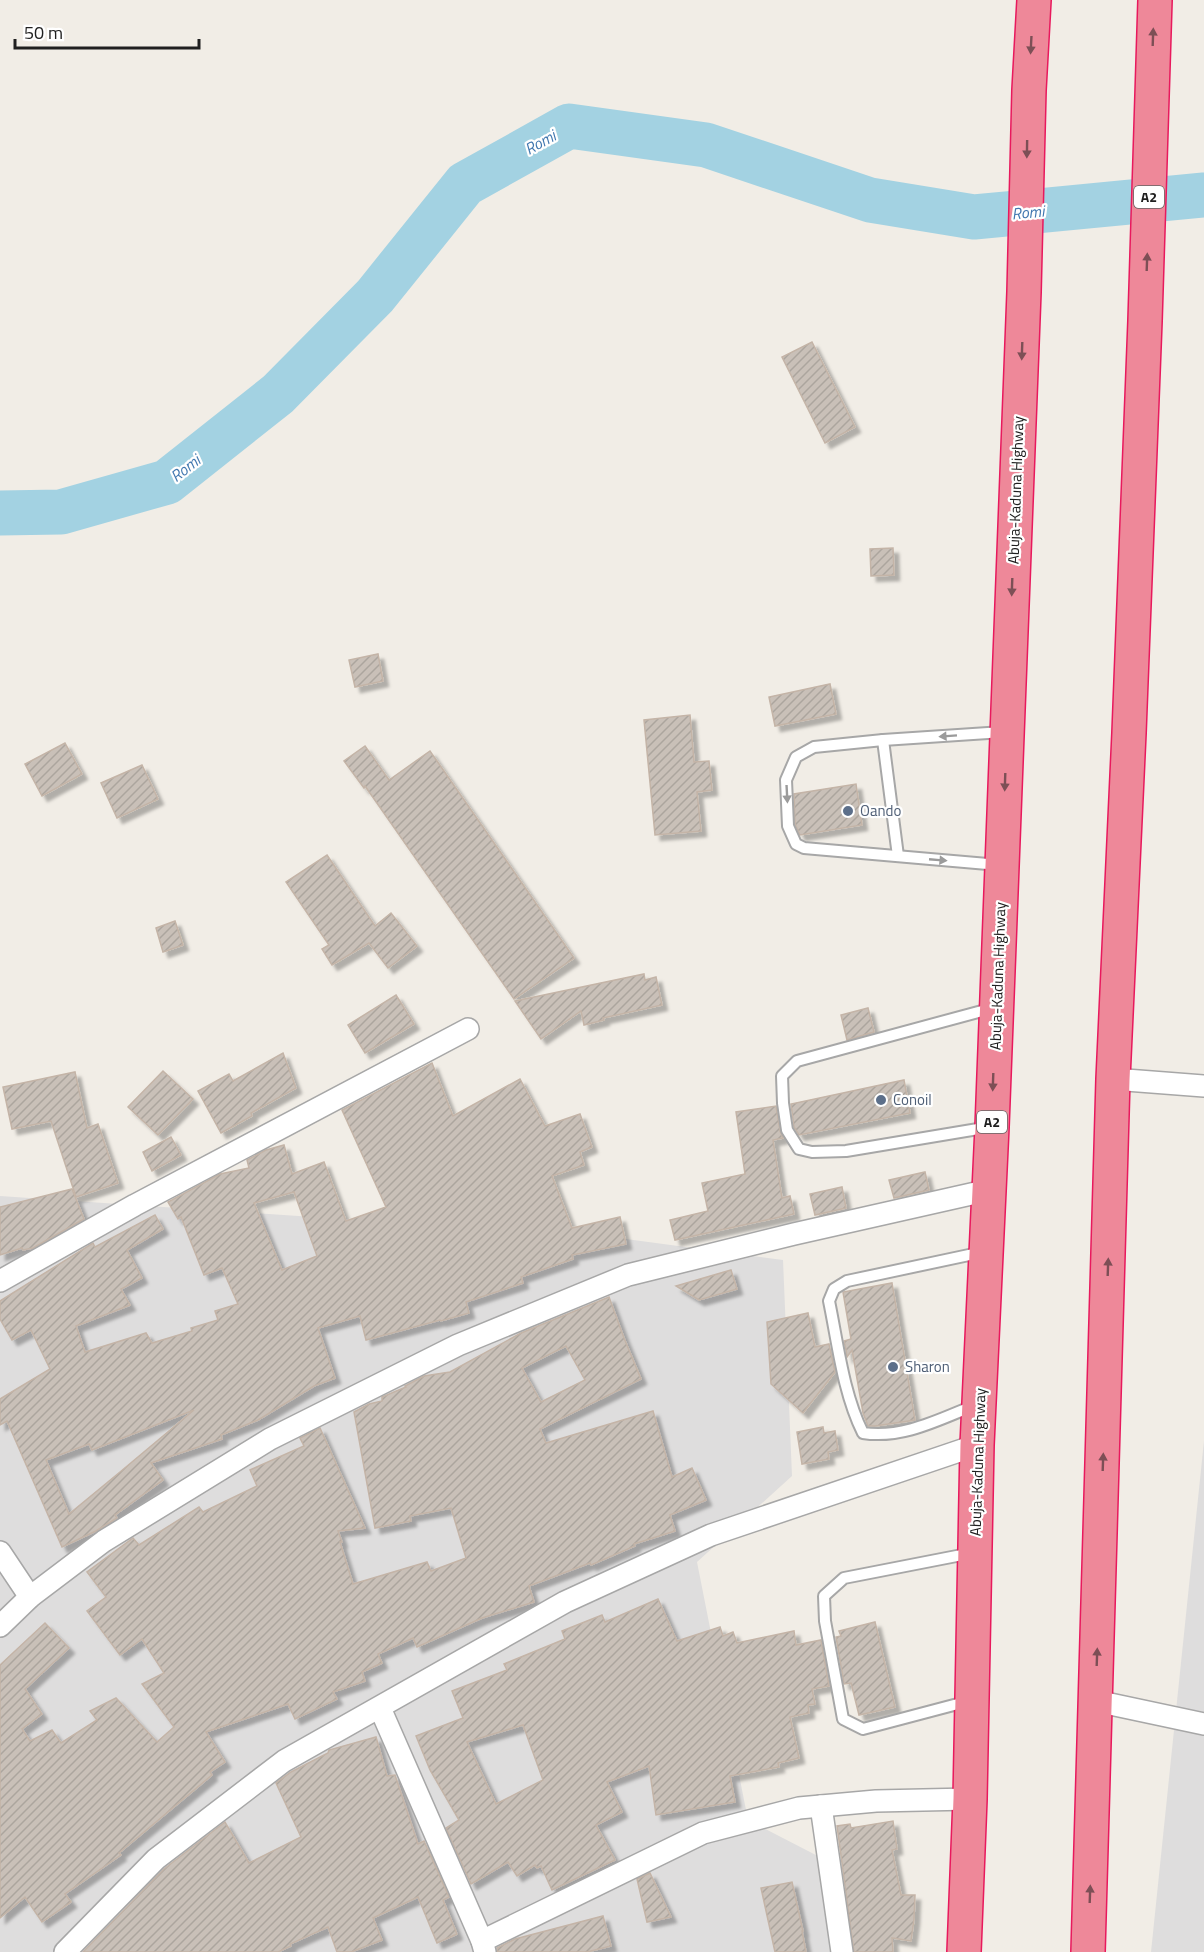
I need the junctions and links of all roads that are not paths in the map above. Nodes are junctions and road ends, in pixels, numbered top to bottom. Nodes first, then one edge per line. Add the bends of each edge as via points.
1 (1034, 0) edge
2 (1155, 0) edge
3 (1007, 732) junction
4 (883, 740) junction
5 (898, 856) junction
6 (1002, 866) junction
7 (996, 1007) junction
8 (468, 1029) dead end
9 (1113, 1079) junction
10 (1202, 1089) edge
11 (992, 1127) junction
12 (989, 1190) junction
13 (986, 1252) junction
14 (0, 1281) edge
15 (979, 1403) junction
16 (977, 1445) junction
17 (0, 1552) edge
18 (975, 1552) junction
19 (30, 1598) junction
20 (0, 1626) edge
21 (972, 1700) junction
22 (1096, 1701) junction
23 (380, 1708) junction
24 (1204, 1724) edge
25 (970, 1799) junction
26 (821, 1806) junction
27 (484, 1946) edge
28 (65, 1952) edge
29 (842, 1952) edge
30 (964, 1952) edge
31 (1088, 1952) edge

1 -> 3 highway, Abuja-Kaduna Highway / A2
9 -> 2 highway, A2
3 -> 4 lane
3 -> 6 highway, Abuja-Kaduna Highway / A2
4 - 5 lane
4 -> 5 lane via 814,747 796,757 786,780 788,826 796,844 804,848
5 -> 6 lane
6 - 7 highway, Abuja-Kaduna Highway / A2
7 -> 11 highway, Abuja-Kaduna Highway / A2
7 - 11 lane via 797,1061 782,1076 788,1131 799,1149 846,1151
8 - 14 street
9 - 10 street
22 -> 9 highway, A2
11 - 12 highway, Abuja-Kaduna Highway / A2
12 - 13 highway, Abuja-Kaduna Highway / A2
12 - 19 street via 628,1275 458,1345 270,1439 105,1541
13 - 15 highway, Abuja-Kaduna Highway / A2
13 - 15 lane via 847,1281 834,1289 829,1301 845,1379 863,1433 881,1436 915,1429
15 - 16 highway, Abuja-Kaduna Highway / A2
16 - 18 highway, Abuja-Kaduna Highway / A2
16 - 23 street via 711,1535 565,1602
17 - 19 street
18 - 21 highway, Abuja-Kaduna Highway / A2
18 - 21 lane via 844,1578 824,1596 843,1719 863,1729
19 - 20 street
21 - 25 highway, Abuja-Kaduna Highway / A2
22 - 24 street
31 -> 22 highway, A2
23 - 27 street
23 - 28 street via 284,1761 156,1859
25 - 26 street
25 - 30 highway, Abuja-Kaduna Highway / A2
26 - 27 street via 703,1833
26 - 29 street

